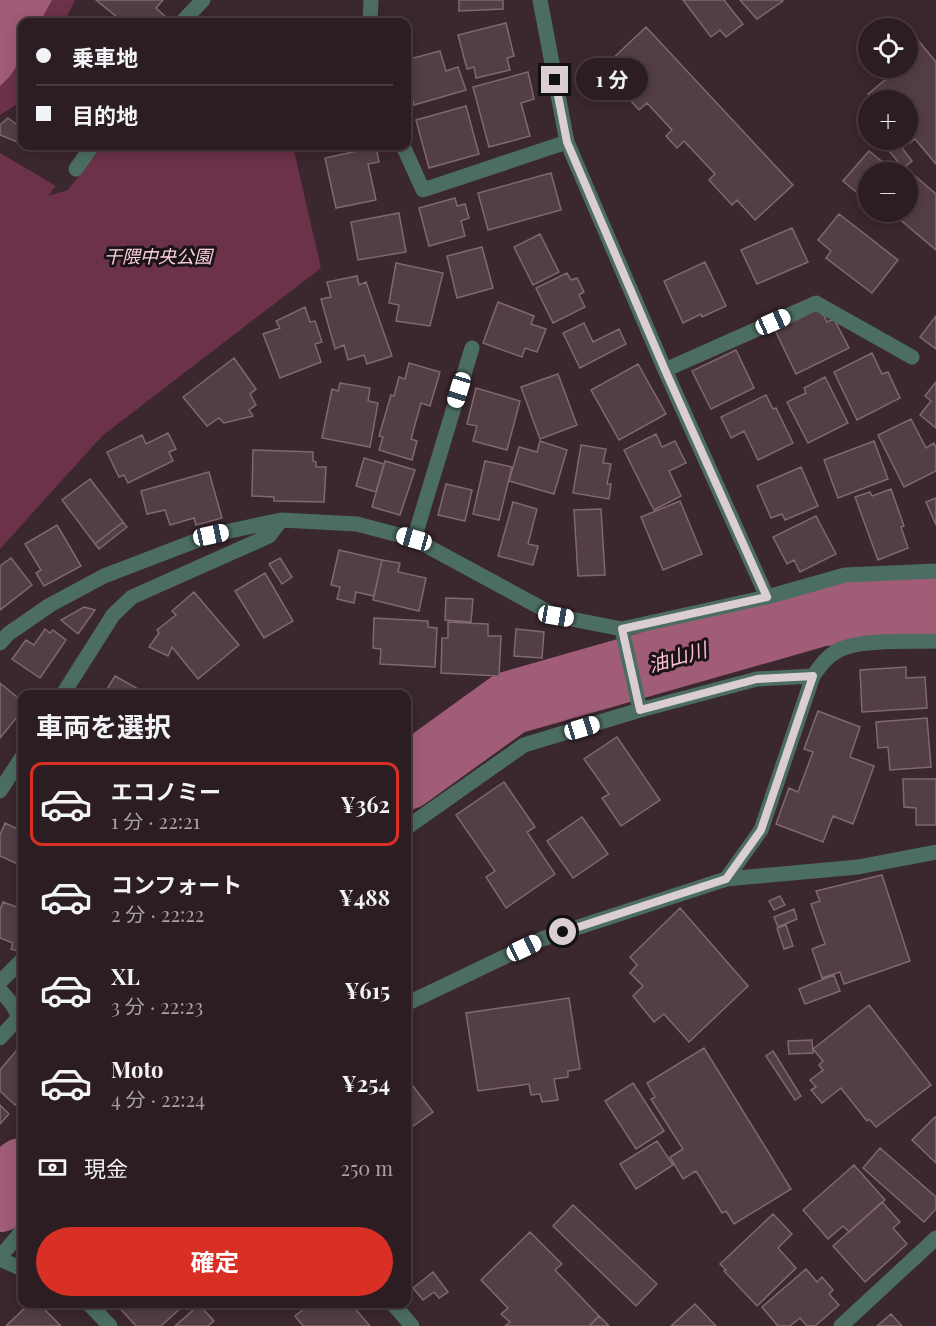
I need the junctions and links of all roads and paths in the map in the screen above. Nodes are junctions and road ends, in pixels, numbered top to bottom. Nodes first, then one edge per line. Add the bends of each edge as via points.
1 (203, 0) edge
2 (371, 0) edge
3 (540, 0) edge
4 (186, 18) edge
5 (370, 18) edge
6 (567, 142) junction
7 (89, 150) edge
8 (405, 150) edge
9 (76, 169) dead end
10 (472, 348) dead end
11 (912, 357) dead end
12 (665, 370) junction
13 (281, 520) junction
14 (414, 539) junction
15 (936, 571) edge
16 (767, 597) junction
17 (622, 629) junction
18 (936, 641) edge
19 (0, 643) edge
20 (813, 676) junction
21 (66, 690) edge
22 (640, 710) junction
23 (18, 763) edge
24 (0, 791) edge
25 (411, 824) edge
26 (936, 852) edge
27 (726, 879) junction
28 (18, 964) edge
29 (0, 981) edge
30 (0, 990) edge
31 (411, 1002) edge
32 (18, 1015) edge
33 (18, 1018) edge
34 (0, 1038) edge
35 (18, 1236) edge
36 (936, 1238) edge
37 (0, 1258) edge
38 (18, 1267) edge
39 (93, 1308) edge
40 (396, 1308) edge
41 (110, 1326) edge
42 (412, 1326) edge
43 (841, 1326) edge

1 - 4 street
2 - 5 street
3 - 6 street
6 - 8 street via 423,190
6 - 12 street
7 - 9 street
10 - 14 street
11 - 12 street via 816,303
12 - 16 street
13 - 14 street via 357,524
13 - 19 street via 211,535 104,576 50,605
13 - 21 street via 269,536 132,597 113,615
14 - 17 street via 556,616
15 - 16 street via 845,575
16 - 17 street
17 - 22 street
18 - 20 street via 840,649 825,659
20 - 22 street via 757,679
20 - 27 street via 761,830
22 - 25 street via 524,745
23 - 24 street
26 - 27 street via 858,867
27 - 31 street via 542,939
28 - 29 street
30 - 32 street
33 - 34 street
35 - 37 street
36 - 43 street
37 - 38 street
39 - 41 street
40 - 42 street

